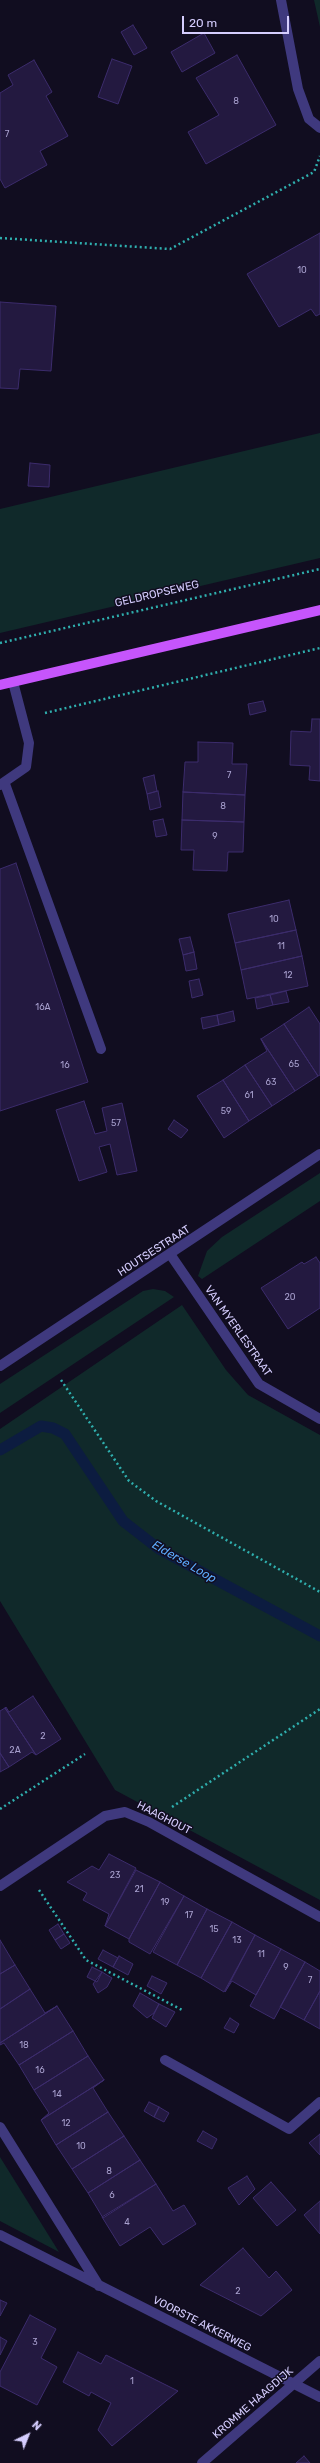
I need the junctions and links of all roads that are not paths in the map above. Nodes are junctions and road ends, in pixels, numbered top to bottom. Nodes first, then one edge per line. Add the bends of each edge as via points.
1 (281, 0) edge
2 (320, 128) edge
3 (320, 610) edge
4 (13, 682) junction
5 (0, 685) edge
6 (2, 784) edge
7 (101, 1049) dead end
8 (320, 1154) edge
9 (170, 1254) junction
10 (0, 1366) edge
11 (320, 1419) edge
12 (0, 1886) edge
13 (320, 1917) edge
14 (164, 2060) dead end
15 (320, 2102) edge
16 (0, 2127) edge
17 (0, 2235) edge
18 (99, 2286) junction
19 (320, 2361) edge
20 (295, 2384) junction
21 (320, 2397) edge
22 (202, 2463) edge

1 - 2 street via 298,89 309,119
3 - 4 main road
4 - 5 main road
4 - 6 street via 30,743 26,767
6 - 7 street
8 - 9 street, HOUTSESTRAAT
9 - 10 street, HOUTSESTRAAT
9 - 11 street, VAN MYERLESTRAAT via 259,1384
12 - 13 street, HAAGHOUT via 105,1816 125,1812 149,1822
14 - 15 street via 288,2129
16 - 18 street
17 - 18 street, VOORSTE AKKERWEG
18 - 20 street, VOORSTE AKKERWEG
19 - 20 street, KROMME HAAGDIJK
20 - 21 street, VOORSTE AKKERWEG
20 - 22 street, KROMME HAAGDIJK

